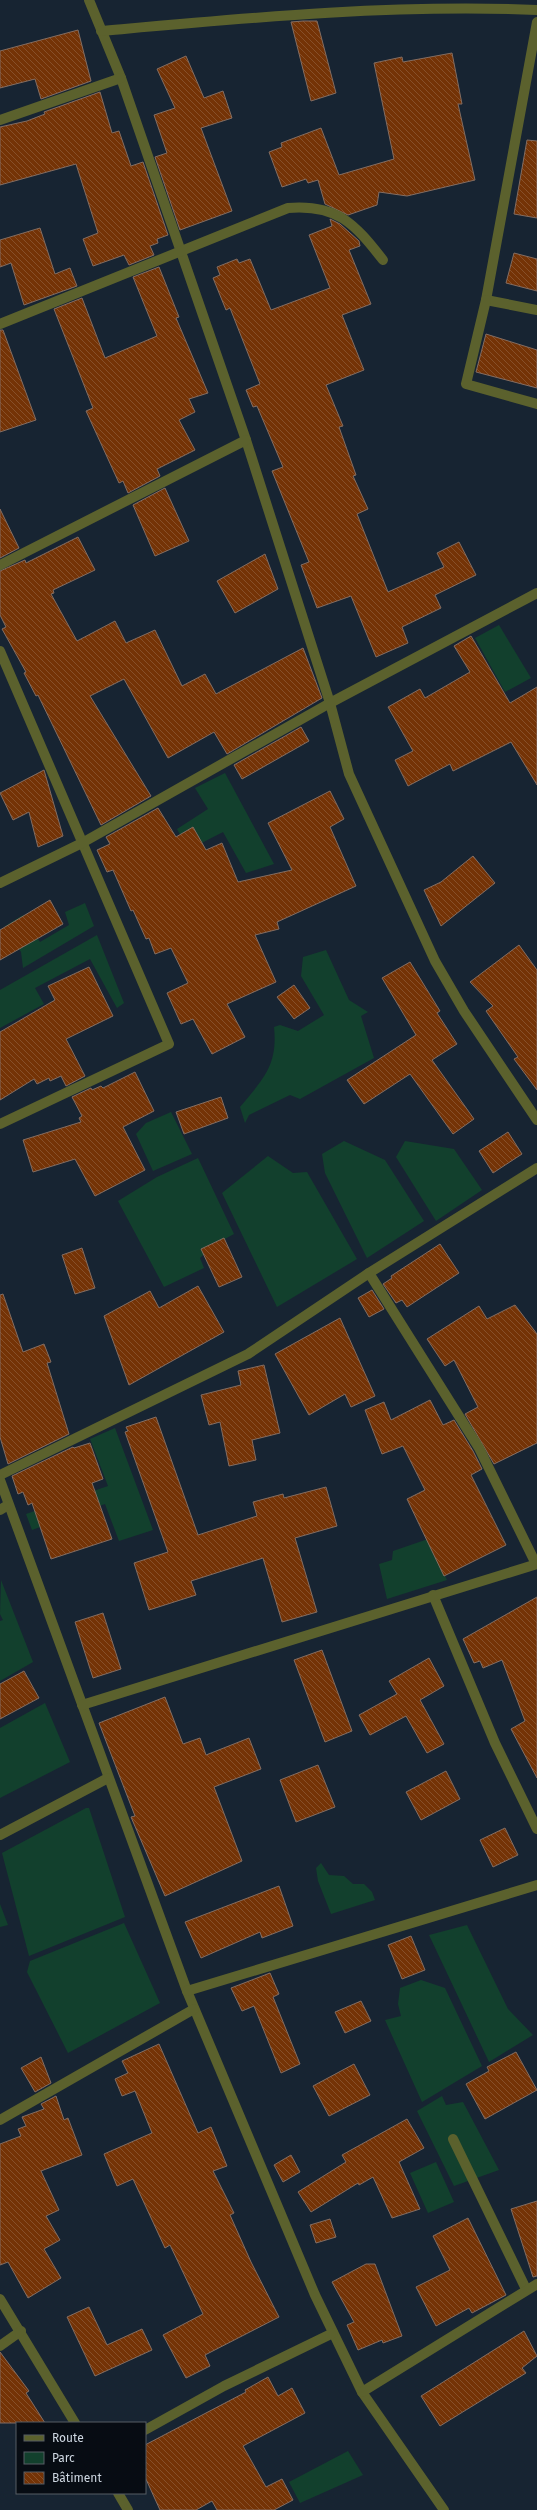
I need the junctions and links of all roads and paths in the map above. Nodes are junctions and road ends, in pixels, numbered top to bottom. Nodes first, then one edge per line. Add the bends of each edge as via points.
1 (88, 0) edge
2 (537, 10) edge
3 (537, 22) edge
4 (101, 31) junction
5 (121, 78) junction
6 (0, 120) edge
7 (179, 252) junction
8 (383, 260) dead end
9 (486, 300) junction
10 (537, 310) edge
11 (0, 324) edge
12 (537, 404) edge
13 (246, 440) junction
14 (0, 566) edge
15 (537, 592) edge
16 (0, 651) edge
17 (330, 703) junction
18 (82, 842) junction
19 (0, 883) edge
20 (537, 1120) edge
21 (0, 1124) edge
22 (537, 1168) edge
23 (369, 1274) junction
24 (0, 1475) edge
25 (0, 1480) edge
26 (4, 1507) edge
27 (536, 1564) edge
28 (433, 1595) junction
29 (82, 1705) junction
30 (108, 1778) junction
31 (537, 1829) edge
32 (0, 1835) edge
33 (537, 1885) edge
34 (187, 1991) junction
35 (194, 2009) junction
36 (0, 2120) edge
37 (453, 2139) dead end
38 (537, 2284) edge
39 (526, 2289) junction
40 (0, 2299) edge
41 (21, 2331) junction
42 (333, 2333) junction
43 (0, 2346) edge
44 (362, 2392) junction
45 (74, 2422) edge
46 (146, 2429) edge
47 (119, 2494) edge
48 (128, 2510) edge
49 (444, 2510) edge

1 - 4 street
2 - 4 street via 462,7 337,11
3 - 9 street
4 - 5 street
5 - 6 street
5 - 7 street
7 - 8 street via 288,208 311,206 340,216 359,229
7 - 11 street
7 - 13 street
9 - 10 street
9 - 12 street via 466,384
13 - 14 street
13 - 17 street
15 - 17 street
16 - 18 street
17 - 18 street
17 - 20 street via 349,774 435,961 464,1011
18 - 19 street
18 - 21 street via 169,1044
22 - 23 street
23 - 24 street via 248,1354
23 - 27 street via 479,1448
25 - 26 street
26 - 29 street
27 - 28 street
28 - 29 street
28 - 31 street via 495,1743
29 - 30 street
30 - 32 street
30 - 34 street
33 - 34 street
34 - 35 street
35 - 36 street
35 - 42 street
37 - 39 street
38 - 39 street
39 - 44 street
40 - 41 street
41 - 43 street
41 - 45 street
42 - 44 street
42 - 46 street via 224,2386
44 - 49 street
47 - 48 street

